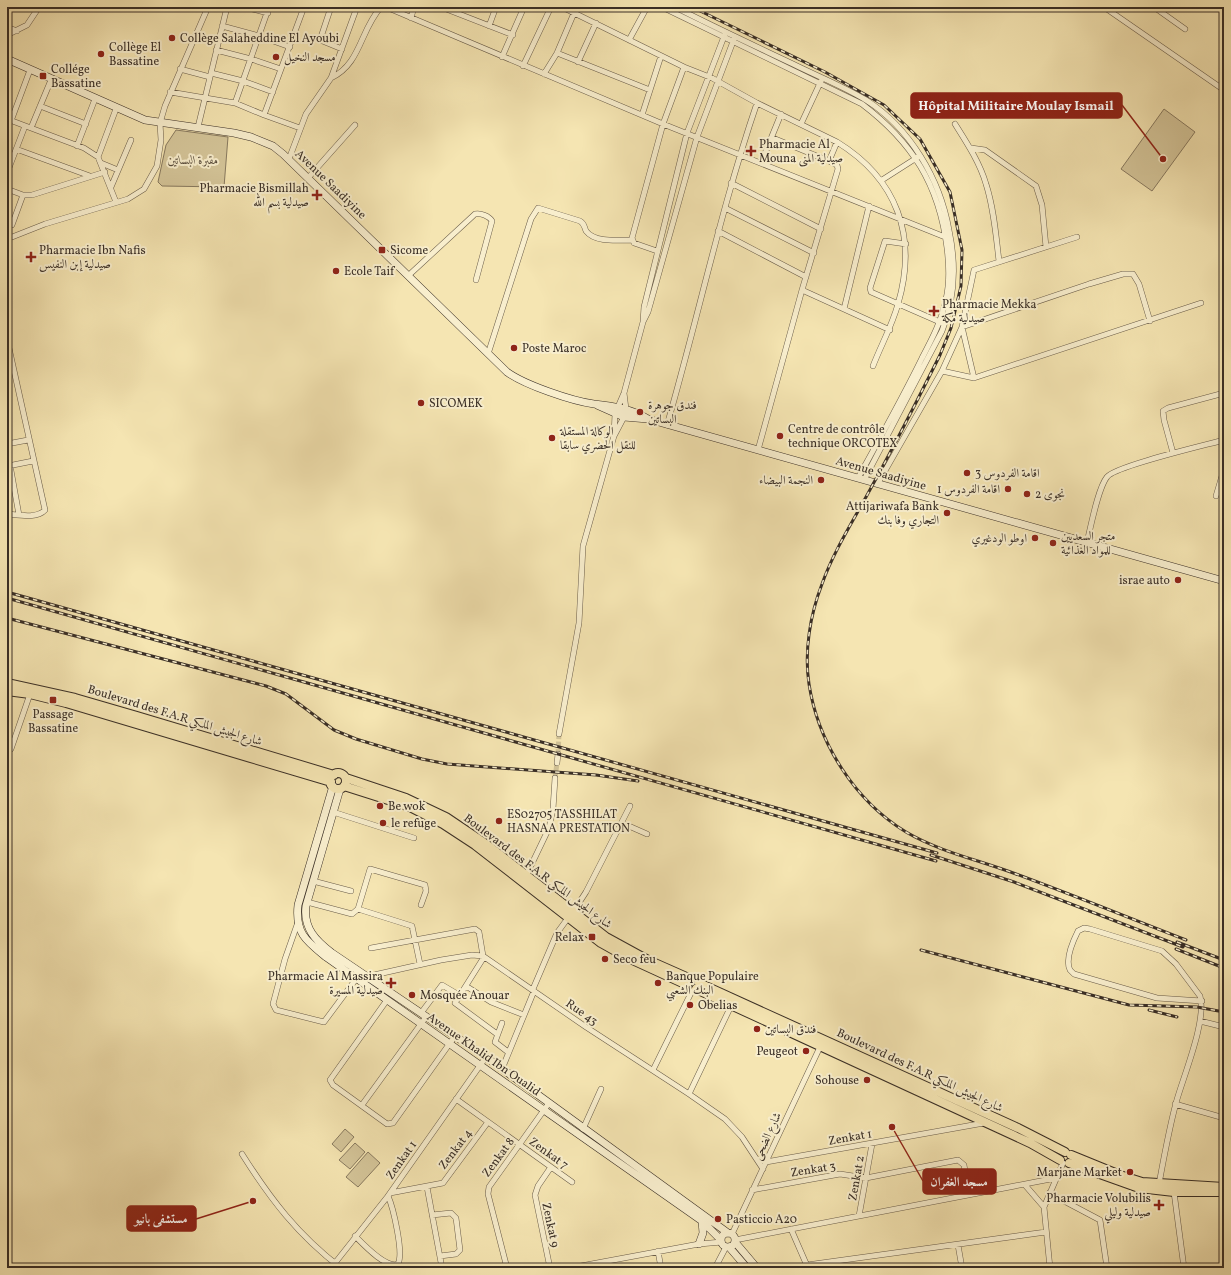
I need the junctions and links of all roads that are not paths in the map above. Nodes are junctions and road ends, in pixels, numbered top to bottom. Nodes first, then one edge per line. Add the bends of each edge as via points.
1 (39, 7) edge
2 (208, 7) edge
3 (227, 7) edge
4 (244, 7) edge
5 (270, 7) edge
6 (304, 7) edge
7 (331, 7) edge
8 (357, 7) edge
9 (381, 7) edge
10 (386, 7) edge
11 (414, 7) edge
12 (441, 7) edge
13 (496, 7) edge
14 (524, 7) edge
15 (551, 7) edge
16 (564, 7) edge
17 (647, 7) edge
18 (662, 7) edge
19 (675, 7) edge
20 (1154, 7) edge
21 (1106, 8) edge
22 (268, 13) junction
23 (574, 13) junction
24 (411, 18) junction
25 (596, 24) junction
26 (222, 26) junction
27 (488, 26) junction
28 (7, 27) edge
29 (1185, 29) dead end
30 (17, 31) junction
31 (725, 34) junction
32 (7, 35) edge
33 (513, 35) junction
34 (259, 36) junction
35 (734, 38) junction
36 (628, 40) junction
37 (290, 47) junction
38 (342, 49) junction
39 (216, 50) junction
40 (557, 53) junction
41 (661, 56) junction
42 (502, 57) junction
43 (251, 59) junction
44 (7, 60) edge
45 (578, 62) junction
46 (523, 66) junction
47 (684, 68) junction
48 (180, 69) junction
49 (281, 69) junction
50 (30, 70) junction
51 (544, 74) junction
52 (210, 75) junction
53 (707, 76) junction
54 (331, 78) junction
55 (822, 78) junction
56 (51, 80) junction
57 (244, 81) junction
58 (716, 81) junction
59 (820, 84) junction
60 (650, 90) junction
61 (1224, 90) edge
62 (170, 92) junction
63 (273, 92) junction
64 (205, 98) junction
65 (95, 99) junction
66 (235, 103) junction
67 (757, 103) junction
68 (40, 106) junction
69 (116, 109) junction
70 (781, 114) junction
71 (264, 115) junction
72 (642, 115) junction
73 (9, 120) edge
74 (160, 123) junction
75 (86, 124) junction
76 (663, 124) junction
77 (801, 124) junction
78 (955, 124) dead end
79 (355, 125) dead end
80 (25, 126) junction
81 (198, 126) junction
82 (31, 128) junction
83 (300, 128) junction
84 (687, 133) junction
85 (697, 137) junction
86 (773, 138) junction
87 (131, 140) dead end
88 (837, 142) junction
89 (77, 146) junction
90 (16, 148) junction
91 (971, 148) junction
92 (739, 154) junction
93 (98, 157) junction
94 (918, 157) junction
95 (289, 159) junction
96 (829, 161) junction
97 (101, 163) junction
98 (762, 163) junction
99 (9, 164) edge
100 (118, 170) junction
101 (105, 172) junction
102 (7, 173) edge
103 (90, 176) junction
104 (308, 178) junction
105 (882, 180) junction
106 (731, 183) junction
107 (111, 187) junction
108 (7, 189) edge
109 (831, 190) junction
110 (22, 195) junction
111 (116, 202) junction
112 (870, 206) junction
113 (724, 208) junction
114 (902, 220) junction
115 (12, 225) dead end
116 (821, 229) junction
117 (718, 231) junction
118 (945, 237) junction
119 (1077, 237) dead end
120 (7, 239) edge
121 (632, 240) junction
122 (906, 244) junction
123 (1046, 246) junction
124 (657, 251) junction
125 (814, 253) junction
126 (999, 261) junction
127 (409, 275) junction
128 (806, 277) junction
129 (476, 280) dead end
130 (802, 290) junction
131 (1201, 303) dead end
132 (898, 304) junction
133 (844, 308) junction
134 (939, 321) junction
135 (1150, 321) junction
136 (643, 322) junction
137 (945, 324) junction
138 (962, 327) junction
139 (890, 330) junction
140 (7, 339) edge
141 (8, 347) edge
142 (488, 354) junction
143 (873, 366) dead end
144 (10, 370) edge
145 (942, 371) junction
146 (974, 378) junction
147 (624, 393) junction
148 (1224, 393) edge
149 (616, 411) junction
150 (625, 413) junction
151 (667, 425) junction
152 (614, 436) junction
153 (28, 440) junction
154 (1224, 440) edge
155 (7, 444) edge
156 (758, 450) junction
157 (1173, 453) junction
158 (33, 461) junction
159 (8, 466) edge
160 (1224, 469) edge
161 (861, 479) junction
162 (878, 483) junction
163 (1216, 496) dead end
164 (7, 514) edge
165 (19, 515) junction
166 (1087, 542) junction
167 (1224, 581) edge
168 (7, 683) edge
169 (7, 691) edge
170 (30, 694) junction
171 (559, 734) tunnel mouth
172 (11, 749) dead end
173 (558, 754) tunnel mouth
174 (557, 763) tunnel mouth
175 (556, 778) tunnel mouth
176 (338, 783) junction
177 (630, 806) dead end
178 (333, 812) junction
179 (622, 822) junction
180 (647, 834) dead end
181 (414, 838) dead end
182 (526, 876) junction
183 (313, 881) junction
184 (351, 891) dead end
185 (307, 902) junction
186 (421, 905) dead end
187 (358, 909) junction
188 (571, 915) junction
189 (298, 922) junction
190 (415, 939) junction
191 (371, 948) dead end
192 (483, 957) junction
193 (420, 964) junction
194 (367, 976) junction
195 (356, 979) junction
196 (693, 985) junction
197 (466, 986) junction
198 (534, 990) junction
199 (459, 995) junction
200 (387, 1000) junction
201 (1202, 1001) junction
202 (731, 1006) junction
203 (423, 1015) junction
204 (524, 1015) junction
205 (1200, 1021) junction
206 (421, 1023) junction
207 (502, 1023) dead end
208 (1224, 1027) edge
209 (497, 1034) junction
210 (455, 1036) junction
211 (450, 1044) junction
212 (820, 1047) junction
213 (508, 1052) junction
214 (486, 1057) junction
215 (480, 1065) junction
216 (502, 1069) junction
217 (653, 1070) junction
218 (601, 1089) dead end
219 (689, 1094) junction
220 (456, 1098) junction
221 (549, 1103) junction
222 (1175, 1104) junction
223 (362, 1105) junction
224 (544, 1110) junction
225 (1224, 1118) edge
226 (488, 1122) junction
227 (985, 1123) junction
228 (578, 1128) junction
229 (519, 1144) junction
230 (872, 1144) junction
231 (242, 1154) dead end
232 (1066, 1159) junction
233 (766, 1162) junction
234 (551, 1167) junction
235 (763, 1169) junction
236 (866, 1178) junction
237 (1056, 1178) junction
238 (572, 1182) dead end
239 (1159, 1184) junction
240 (1025, 1185) junction
241 (427, 1187) junction
242 (1224, 1187) edge
243 (752, 1190) junction
244 (1174, 1192) junction
245 (1224, 1192) edge
246 (1050, 1193) junction
247 (389, 1194) junction
248 (969, 1195) junction
249 (1044, 1206) junction
250 (432, 1215) junction
251 (860, 1216) junction
252 (702, 1221) junction
253 (792, 1228) junction
254 (1046, 1232) junction
255 (355, 1236) junction
256 (733, 1237) junction
257 (699, 1244) junction
258 (725, 1244) junction
259 (958, 1245) junction
260 (658, 1251) junction
261 (440, 1256) junction
262 (335, 1263) junction
263 (582, 1267) edge
264 (808, 1267) edge
265 (341, 1268) edge
266 (442, 1268) edge
267 (507, 1268) edge
268 (550, 1268) edge
269 (570, 1268) edge
270 (661, 1268) edge
271 (715, 1268) edge
272 (747, 1268) edge
273 (757, 1268) edge
274 (962, 1268) edge
275 (1050, 1268) edge
276 (1106, 1268) edge
277 (1184, 1268) edge

1 - 30 street via 30,23
2 - 48 street
3 - 26 street
4 - 22 street
5 - 22 street
6 - 37 street
7 - 38 street via 320,40
8 - 38 street
9 - 54 street via 372,17 346,69
10 - 24 street
11 - 24 street
12 - 27 street
13 - 27 street
14 - 33 street
15 - 46 street
16 - 23 street
17 - 36 street
18 - 31 street
19 - 31 street
20 - 29 street
21 - 61 street
22 - 34 street
23 - 25 street
23 - 40 street
24 - 42 street
25 - 36 street
25 - 45 street
26 - 34 street
26 - 39 street
27 - 33 street
28 - 30 street
30 - 32 street
31 - 35 street
31 - 53 street
33 - 42 street
34 - 37 street
34 - 43 street
35 - 55 street
35 - 58 street
35 - 59 street
36 - 41 street
37 - 49 street
38 - 54 street
39 - 43 street
39 - 52 street
40 - 45 street
40 - 51 street
41 - 47 street
41 - 60 street
42 - 46 street
43 - 49 street
43 - 57 street
44 - 50 main road, Avenue Saadiyine
45 - 60 street
46 - 51 street
47 - 53 street
47 - 76 street
48 - 52 street
48 - 62 street
49 - 63 street
50 - 56 main road, Avenue Saadiyine
50 - 73 street
51 - 72 street
52 - 57 street
52 - 64 street
53 - 58 street
53 - 84 street
54 - 83 street via 309,108
55 - 59 street
55 - 94 street via 857,95 878,109 901,132
56 - 65 main road, Avenue Saadiyine
56 - 68 street
57 - 63 street
57 - 66 street
58 - 67 street
58 - 85 street
59 - 77 street
59 - 94 street via 846,95 874,113
60 - 72 street
62 - 64 street
62 - 74 street
63 - 71 street
64 - 66 street
64 - 81 street
65 - 69 main road, Avenue Saadiyine
65 - 75 street
66 - 71 street
67 - 70 street
67 - 92 street
68 - 75 street
68 - 82 street
69 - 74 main road, Avenue Saadiyine
69 - 93 street
70 - 77 street
70 - 86 street
71 - 83 street
72 - 76 street
73 - 80 street
74 - 81 main road, Avenue Saadiyine
74 - 111 street via 160,153 149,183 128,199
75 - 89 street
76 - 84 street
76 - 121 street
77 - 88 street
78 - 91 street
79 - 104 street
80 - 82 street
80 - 90 street
81 - 95 main road, Avenue Saadiyine via 251,137 273,146
82 - 89 street
83 - 95 street
84 - 85 street
84 - 124 street
85 - 92 street
85 - 136 street
86 - 96 street
86 - 98 street
87 - 100 street
88 - 96 street
88 - 105 street
89 - 93 street
90 - 99 street
90 - 103 street
91 - 123 street via 985,150 1036,186 1042,205
91 - 126 street via 986,183
92 - 98 street
92 - 106 street
93 - 97 street
94 - 105 street
94 - 118 street via 940,208
94 - 137 street via 942,201 951,238 952,292
95 - 104 main road, Avenue Saadiyine
96 - 109 street via 837,165 838,169
97 - 100 street
97 - 101 street
98 - 109 street
99 - 102 street
100 - 107 street
101 - 103 street
101 - 107 street
103 - 110 street via 41,193
104 - 127 main road, Avenue Saadiyine
105 - 114 street
106 - 113 street
106 - 116 street
107 - 111 street
108 - 110 street
109 - 112 street
109 - 116 street
110 - 115 street
111 - 120 street
112 - 114 street
112 - 133 street
113 - 117 street
113 - 125 street
114 - 118 street
114 - 122 street
116 - 125 street
117 - 128 street
117 - 151 street via 690,346
118 - 134 street via 948,282
119 - 123 street
121 - 124 street via 636,244
121 - 142 street via 599,240 586,231 584,223 580,220 538,208 531,219
122 - 132 street via 905,270
122 - 132 street via 885,241 870,288 872,293
123 - 126 street
124 - 136 street
125 - 128 street
126 - 138 street via 973,271
127 - 129 street via 479,213 492,221
127 - 142 main road, Avenue Saadiyine
128 - 130 street
130 - 133 street
130 - 156 street
131 - 135 street
132 - 134 street
132 - 139 street
133 - 139 street
134 - 137 street
134 - 161 street
135 - 138 street via 1137,280 1133,274 1126,273
135 - 146 street
136 - 147 street
137 - 161 street via 901,412
138 - 145 street
138 - 146 street
139 - 143 street
140 - 141 street
141 - 144 street
142 - 149 main road, Avenue Saadiyine via 516,379
144 - 153 street
145 - 146 street
145 - 162 street
147 - 149 street
147 - 150 street
148 - 157 street via 1163,411
149 - 150 main road, Avenue Saadiyine
149 - 152 street
150 - 151 main road, Avenue Saadiyine
150 - 152 street
151 - 156 main road, Avenue Saadiyine
152 - 171 street via 583,546 579,623
153 - 155 street
153 - 158 street
154 - 157 street
156 - 161 main road, Avenue Saadiyine
157 - 166 street via 1118,470 1107,476
158 - 159 street
158 - 165 street via 45,510 39,514
159 - 165 street
160 - 163 street
161 - 162 main road, Avenue Saadiyine
162 - 166 main road, Avenue Saadiyine
164 - 165 street
166 - 167 main road, Avenue Saadiyine
168 - 176 main road, Boulevard des F.A.R شارع الجيش الملكي via 75,698 130,714
169 - 170 main road, Boulevard des F.A.R شارع الجيش الملكي
170 - 172 street
170 - 176 main road, Boulevard des F.A.R شارع الجيش الملكي
173 - 174 street
175 - 182 street via 549,828
176 - 178 main road, Avenue Khalid Ibn Oualid
176 - 182 main road, Boulevard des F.A.R شارع الجيش الملكي via 406,798 434,811 480,840
176 - 188 main road, Boulevard des F.A.R شارع الجيش الملكي via 410,807 443,824
176 - 189 main road, Avenue Khalid Ibn Oualid via 300,897
177 - 179 street
178 - 181 street
178 - 183 main road, Avenue Khalid Ibn Oualid
179 - 180 street
179 - 188 street via 586,892
182 - 188 main road, Boulevard des F.A.R شارع الجيش الملكي
183 - 184 street
183 - 185 main road, Avenue Khalid Ibn Oualid
185 - 187 street via 352,914
185 - 194 main road, Avenue Khalid Ibn Oualid via 305,915 311,934 322,946
186 - 187 street via 425,885 370,869
187 - 190 street via 409,925 413,928
188 - 196 main road, Boulevard des F.A.R شارع الجيش الملكي via 647,963
188 - 198 street via 557,933
189 - 195 main road, Avenue Khalid Ibn Oualid via 300,931 308,943
189 - 195 street via 278,980 274,1007 324,1022
190 - 191 street
190 - 192 street via 476,930
190 - 193 street
192 - 193 street via 472,955
192 - 197 street
192 - 198 street, Rue 43
193 - 194 street
194 - 195 street
194 - 203 main road, Avenue Khalid Ibn Oualid
195 - 200 main road, Avenue Khalid Ibn Oualid
196 - 202 main road, Boulevard des F.A.R شارع الجيش الملكي
196 - 217 street
196 - 232 main road, Boulevard des F.A.R شارع الجيش الملكي via 1016,1127
197 - 199 street
197 - 204 street via 491,1002
198 - 204 street
198 - 217 street, Rue 43
199 - 203 street via 442,985
199 - 209 street via 455,1001 456,1005
200 - 206 main road, Avenue Khalid Ibn Oualid
200 - 223 street via 330,1078 333,1085
201 - 201 street via 1176,964 1162,951 1090,929 1078,931 1068,964 1074,974 1157,998
201 - 205 street
202 - 212 main road, Boulevard des F.A.R شارع الجيش الملكي
202 - 219 street
203 - 206 street
203 - 210 main road, Avenue Khalid Ibn Oualid
204 - 213 street
205 - 208 street
205 - 222 street
206 - 211 main road, Avenue Khalid Ibn Oualid
206 - 223 street
207 - 209 street
209 - 213 street via 495,1043
210 - 211 street
210 - 214 main road, Avenue Khalid Ibn Oualid
211 - 215 main road, Avenue Khalid Ibn Oualid
211 - 223 street via 393,1123 387,1124
212 - 227 main road, Boulevard des F.A.R شارع الجيش الملكي
212 - 233 street, شارع الضحى
213 - 216 street
214 - 215 street, Zenkat 1
214 - 216 main road, Avenue Khalid Ibn Oualid
215 - 220 street, Zenkat 1
215 - 224 main road, Avenue Khalid Ibn Oualid
216 - 221 main road, Avenue Khalid Ibn Oualid
217 - 219 street, Rue 43
218 - 228 street
219 - 235 street, Rue 43 via 731,1124
220 - 226 street, Zenkat 7
220 - 247 street, Zenkat 1
221 - 224 street, Zenkat 8
221 - 228 main road, Avenue Khalid Ibn Oualid
222 - 225 street
222 - 239 street
224 - 228 main road, Avenue Khalid Ibn Oualid
224 - 229 street, Zenkat 8
226 - 229 street, Zenkat 7
226 - 241 street, Zenkat 4 via 443,1183
227 - 230 street, Zenkat 1
227 - 232 main road, Boulevard des F.A.R شارع الجيش الملكي
228 - 252 main road, Avenue Khalid Ibn Oualid
228 - 256 main road, Avenue Khalid Ibn Oualid
229 - 234 street, Zenkat 7
229 - 267 street, Zenkat 8 via 488,1190
230 - 233 street, Zenkat 1
230 - 236 street, Zenkat 2
231 - 262 street via 283,1214
232 - 237 street
232 - 239 main road, Boulevard des F.A.R شارع الجيش الملكي via 1130,1179
232 - 244 main road, Boulevard des F.A.R شارع الجيش الملكي via 1129,1185
233 - 235 street, شارع الضحى
234 - 238 street, Zenkat 7
234 - 268 street, Zenkat 9 via 535,1195
235 - 243 street, شارع الضحى
236 - 243 street, Zenkat 3 via 840,1174
236 - 248 street, Zenkat 3 via 960,1161 964,1165
236 - 251 street, Zenkat 2
237 - 240 street
237 - 246 street
239 - 242 main road, Boulevard des F.A.R شارع الجيش الملكي
240 - 248 street
240 - 249 street
241 - 247 street, Zenkat 4
241 - 250 street
243 - 256 street, شارع الضحى
244 - 245 main road, Boulevard des F.A.R شارع الجيش الملكي
244 - 277 street
246 - 249 street
246 - 276 street via 1100,1220
247 - 255 street, Zenkat 1
247 - 255 street via 399,1250 398,1264 392,1265 382,1260
248 - 251 street
249 - 254 street
250 - 261 street
250 - 261 street via 451,1213 456,1218 460,1250 456,1254
251 - 253 street
252 - 257 main road via 703,1233
252 - 258 main road, Avenue Khalid Ibn Oualid
253 - 256 street
253 - 264 street
254 - 259 street
254 - 275 street
255 - 262 street, Zenkat 1
256 - 258 main road
256 - 258 main road via 723,1236
256 - 273 main road, Avenue Khalid Ibn Oualid
257 - 258 street
257 - 260 street
258 - 271 street
258 - 272 main road, Avenue Khalid Ibn Oualid
259 - 264 street
259 - 274 street
260 - 263 street
260 - 270 street
261 - 266 street
262 - 265 street
263 - 269 street

